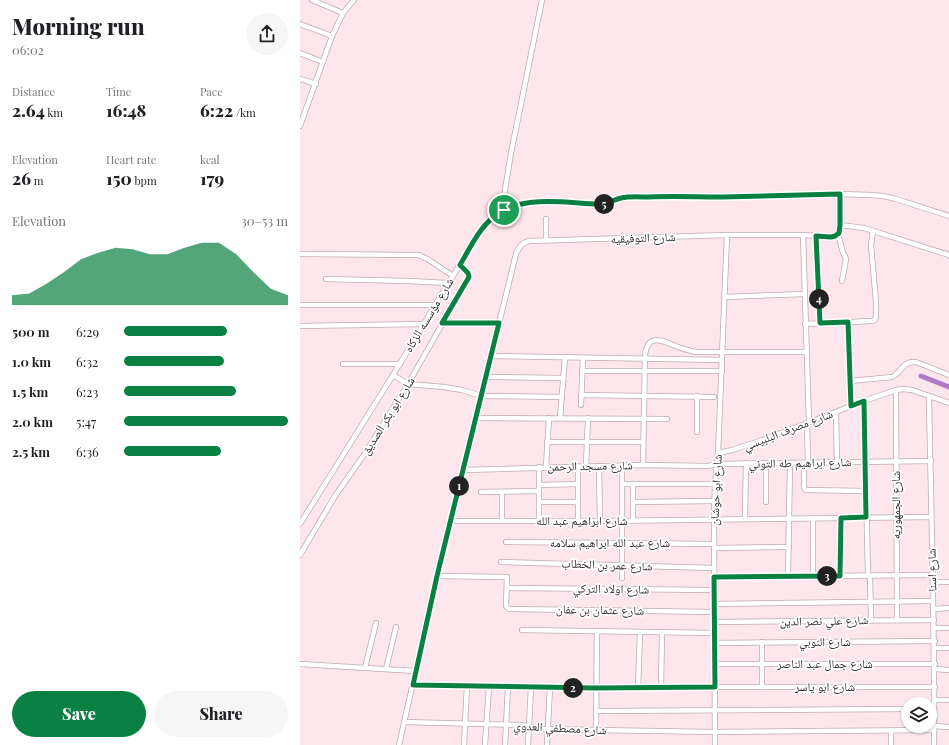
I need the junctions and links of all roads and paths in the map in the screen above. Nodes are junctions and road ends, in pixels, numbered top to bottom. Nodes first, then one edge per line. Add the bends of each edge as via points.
1 (312, 0) edge
2 (354, 0) edge
3 (542, 0) edge
4 (343, 13) junction
5 (300, 24) edge
6 (332, 36) junction
7 (300, 53) edge
8 (323, 62) junction
9 (300, 79) edge
10 (316, 84) junction
11 (302, 112) edge
12 (300, 126) edge
13 (840, 194) junction
14 (504, 210) junction
15 (949, 216) edge
16 (546, 219) dead end
17 (840, 225) junction
18 (873, 231) junction
19 (728, 235) junction
20 (802, 235) junction
21 (837, 235) junction
22 (816, 236) junction
23 (546, 240) junction
24 (300, 254) edge
25 (949, 255) edge
26 (458, 267) junction
27 (452, 276) junction
28 (326, 279) dead end
29 (842, 281) dead end
30 (448, 283) junction
31 (804, 294) junction
32 (725, 297) junction
33 (300, 305) edge
34 (434, 305) junction
35 (848, 322) junction
36 (442, 323) junction
37 (499, 323) junction
38 (820, 323) junction
39 (424, 324) junction
40 (805, 324) junction
41 (300, 326) edge
42 (722, 352) junction
43 (806, 352) junction
44 (491, 356) junction
45 (565, 358) junction
46 (583, 358) junction
47 (645, 359) junction
48 (722, 360) junction
49 (343, 364) dead end
50 (400, 364) junction
51 (582, 371) junction
52 (644, 371) junction
53 (722, 371) junction
54 (393, 375) junction
55 (949, 375) edge
56 (486, 377) junction
57 (563, 378) junction
58 (850, 381) junction
59 (408, 384) junction
60 (896, 390) junction
61 (581, 395) junction
62 (481, 396) junction
63 (644, 396) junction
64 (698, 396) junction
65 (714, 396) dead end
66 (930, 396) junction
67 (562, 397) junction
68 (864, 401) junction
69 (949, 403) edge
70 (581, 406) dead end
71 (851, 406) junction
72 (836, 412) junction
73 (476, 418) junction
74 (549, 418) junction
75 (560, 418) junction
76 (588, 418) junction
77 (644, 418) junction
78 (667, 419) dead end
79 (808, 423) junction
80 (697, 432) dead end
81 (547, 442) junction
82 (587, 442) junction
83 (643, 442) junction
84 (718, 453) junction
85 (930, 461) junction
86 (837, 462) junction
87 (865, 462) junction
88 (896, 462) junction
89 (746, 463) junction
90 (766, 463) junction
91 (790, 463) junction
92 (806, 463) junction
93 (717, 464) junction
94 (622, 465) junction
95 (643, 465) junction
96 (578, 466) junction
97 (586, 466) junction
98 (599, 466) junction
99 (539, 467) junction
100 (546, 467) junction
101 (463, 470) junction
102 (578, 484) junction
103 (622, 484) junction
104 (633, 484) junction
105 (715, 484) junction
106 (539, 485) junction
107 (539, 491) junction
108 (866, 491) junction
109 (481, 492) dead end
110 (502, 492) junction
111 (714, 501) junction
112 (539, 502) junction
113 (578, 502) junction
114 (633, 502) junction
115 (766, 502) dead end
116 (931, 516) junction
117 (866, 517) junction
118 (896, 517) junction
119 (789, 518) junction
120 (813, 518) junction
121 (841, 518) junction
122 (714, 519) junction
123 (745, 519) junction
124 (633, 520) junction
125 (450, 521) junction
126 (502, 521) junction
127 (539, 521) junction
128 (578, 521) junction
129 (600, 521) junction
130 (622, 521) junction
131 (300, 524) edge
132 (506, 542) dead end
133 (622, 543) junction
134 (714, 546) junction
135 (789, 547) junction
136 (300, 555) edge
137 (501, 562) dead end
138 (622, 565) junction
139 (714, 568) junction
140 (897, 575) junction
141 (932, 575) junction
142 (437, 576) junction
143 (788, 576) junction
144 (813, 576) junction
145 (840, 576) junction
146 (869, 576) junction
147 (714, 577) junction
148 (622, 578) dead end
149 (933, 582) junction
150 (949, 582) edge
151 (507, 588) junction
152 (714, 590) junction
153 (933, 601) junction
154 (871, 602) junction
155 (897, 602) junction
156 (714, 604) junction
157 (949, 608) edge
158 (934, 609) junction
159 (714, 612) junction
160 (871, 620) junction
161 (897, 620) junction
162 (934, 620) junction
163 (715, 622) junction
164 (376, 623) dead end
165 (396, 627) dead end
166 (934, 628) junction
167 (949, 628) edge
168 (522, 630) dead end
169 (597, 631) junction
170 (640, 632) junction
171 (662, 632) junction
172 (715, 633) junction
173 (934, 641) junction
174 (762, 642) junction
175 (715, 643) junction
176 (935, 648) junction
177 (949, 648) edge
178 (300, 664) edge
179 (715, 664) junction
180 (762, 664) junction
181 (935, 667) junction
182 (365, 668) junction
183 (386, 669) junction
184 (949, 670) edge
185 (416, 671) junction
186 (413, 685) junction
187 (467, 686) junction
188 (489, 686) junction
189 (508, 687) junction
190 (531, 687) junction
191 (550, 687) junction
192 (715, 687) junction
193 (762, 687) junction
194 (596, 688) junction
195 (638, 688) junction
196 (661, 688) junction
197 (935, 688) junction
198 (935, 697) edge
199 (937, 700) edge
200 (949, 700) edge
201 (901, 709) edge
202 (715, 710) junction
203 (596, 711) junction
204 (404, 722) junction
205 (465, 724) junction
206 (487, 724) junction
207 (506, 725) junction
208 (529, 726) junction
209 (949, 727) edge
210 (937, 728) edge
211 (548, 729) junction
212 (596, 730) junction
213 (901, 730) edge
214 (891, 731) junction
215 (715, 732) junction
216 (934, 733) edge
217 (399, 745) edge
218 (464, 745) edge
219 (485, 745) edge
220 (505, 745) edge
221 (528, 745) edge
222 (547, 745) edge
223 (715, 745) edge
224 (891, 745) edge
225 (934, 745) edge

1 - 4 street
2 - 4 street
3 - 14 street via 511,153
4 - 6 street
5 - 6 street
6 - 8 street
7 - 8 street
8 - 10 street
9 - 10 street
10 - 11 street
11 - 12 street
13 - 14 street, شارع مؤسسه الزكاه via 624,198 604,204 527,203
13 - 15 street, شارع مؤسسه الزكاه via 883,196
13 - 17 street
14 - 26 street, شارع مؤسسه الزكاه via 486,224
16 - 23 street
17 - 18 street
17 - 21 street
18 - 25 street
18 - 35 street via 871,245 875,320
19 - 20 street, شارع التوفيقيه
19 - 23 street, شارع التوفيقيه
19 - 32 street, شارع ابو حوشان
20 - 22 street, شارع التوفيقيه
20 - 31 street
21 - 22 street, شارع التوفيقيه
21 - 29 street via 846,256
22 - 38 street
23 - 37 street, شارع التوفيقيه via 524,242 518,249
24 - 27 street via 419,255
26 - 27 street, شارع مؤسسه الزكاه
26 - 36 street, شارع ابو بكر الصديق via 468,273 469,277
27 - 30 street, شارع مؤسسه الزكاه
28 - 30 street
30 - 34 street, شارع مؤسسه الزكاه
31 - 32 street
31 - 40 street
32 - 42 street, شارع ابو حوشان
33 - 34 street
34 - 39 street, شارع مؤسسه الزكاه
35 - 38 street
35 - 58 street
36 - 37 street
36 - 59 street, شارع ابو بكر الصديق
37 - 44 street, شارع التوفيقيه
38 - 40 street
39 - 41 street
39 - 50 street, شارع مؤسسه الزكاه
40 - 43 street
42 - 43 street
42 - 47 street via 691,351 657,340 652,341 645,349
42 - 48 street, شارع ابو حوشان
43 - 79 street
44 - 45 street
44 - 56 street, شارع التوفيقيه
45 - 46 street
45 - 57 street
46 - 47 street
46 - 51 street
47 - 48 street
47 - 52 street
48 - 53 street, شارع ابو حوشان
49 - 50 street
50 - 54 street, شارع مؤسسه الزكاه
51 - 52 street
51 - 61 street
52 - 53 street
52 - 63 street
53 - 84 street, شارع ابو حوشان
54 - 59 street
54 - 131 street, شارع مؤسسه الزكاه
55 - 58 street via 912,362 892,377
56 - 57 street
56 - 62 street, شارع التوفيقيه
57 - 67 street
58 - 71 street
59 - 62 street via 444,387
59 - 136 street, شارع ابو بكر الصديق
60 - 66 street, شارع مصرف البلبيسي via 912,390
60 - 68 street, شارع مصرف البلبيسي
60 - 88 street, شارع الجمهوريه
61 - 63 street
61 - 70 street
62 - 67 street
62 - 73 street, شارع التوفيقيه
63 - 64 street
63 - 77 street
64 - 65 street
64 - 80 street
66 - 69 street, شارع مصرف البلبيسي
66 - 85 street, شارع اسنا
67 - 75 street
68 - 71 street, شارع مصرف البلبيسي
68 - 87 street
71 - 72 street, شارع مصرف البلبيسي
72 - 79 street, شارع مصرف البلبيسي
72 - 86 street
73 - 74 street
73 - 101 street, شارع التوفيقيه
74 - 75 street
74 - 81 street
75 - 76 street
76 - 77 street
76 - 82 street
77 - 78 street
77 - 83 street
79 - 84 street, شارع مصرف البلبيسي
79 - 92 street
81 - 82 street
81 - 100 street
82 - 83 street
82 - 97 street
83 - 95 street
84 - 93 street, شارع ابو حوشان
85 - 88 street, شارع ابراهيم طه التوني
85 - 116 street, شارع اسنا
86 - 87 street, شارع ابراهيم طه التوني
86 - 92 street, شارع ابراهيم طه التوني
87 - 88 street, شارع ابراهيم طه التوني
87 - 108 street
88 - 118 street, شارع الجمهوريه
89 - 90 street, شارع ابراهيم طه التوني
89 - 93 street, شارع ابراهيم طه التوني
89 - 123 street
90 - 91 street, شارع ابراهيم طه التوني
90 - 115 street
91 - 92 street, شارع ابراهيم طه التوني
91 - 119 street
92 - 108 street via 806,490
93 - 95 street, شارع مسجد الرحمن
93 - 105 street, شارع ابو حوشان
94 - 95 street, شارع مسجد الرحمن
94 - 98 street, شارع مسجد الرحمن
94 - 103 street
96 - 97 street, شارع مسجد الرحمن
96 - 100 street, شارع مسجد الرحمن
96 - 102 street
97 - 98 street, شارع مسجد الرحمن
98 - 129 street
99 - 100 street, شارع مسجد الرحمن
99 - 101 street, شارع مسجد الرحمن
99 - 106 street
101 - 125 street, شارع التوفيقيه
102 - 106 street
102 - 113 street
103 - 104 street
103 - 130 street
104 - 105 street
104 - 114 street
105 - 111 street, شارع ابو حوشان
106 - 107 street
107 - 110 street
107 - 112 street
108 - 117 street
109 - 110 street
110 - 126 street
111 - 114 street
111 - 122 street, شارع ابو حوشان
112 - 113 street
112 - 127 street
113 - 128 street
114 - 124 street
116 - 118 street, شارع ابراهيم عبد الله
116 - 141 street, شارع اسنا
117 - 118 street, شارع ابراهيم عبد الله
117 - 121 street, شارع ابراهيم عبد الله
117 - 146 street
118 - 140 street, شارع الجمهوريه
119 - 120 street, شارع ابراهيم عبد الله
119 - 123 street, شارع ابراهيم عبد الله
119 - 135 street
120 - 121 street, شارع ابراهيم عبد الله
120 - 144 street
121 - 145 street
122 - 123 street, شارع ابراهيم عبد الله
122 - 124 street, شارع ابراهيم عبد الله
122 - 134 street, شارع ابو حوشان
124 - 130 street, شارع ابراهيم عبد الله
125 - 126 street, شارع ابراهيم عبد الله
125 - 142 street, شارع التوفيقيه
126 - 127 street, شارع ابراهيم عبد الله
127 - 128 street, شارع ابراهيم عبد الله
128 - 129 street, شارع ابراهيم عبد الله
129 - 130 street, شارع ابراهيم عبد الله
130 - 133 street
132 - 133 street, شارع عبد الله ابراهيم سلامه
133 - 134 street, شارع عبد الله ابراهيم سلامه
133 - 138 street
134 - 135 street, شارع عبد الله ابراهيم سلامه
134 - 139 street, شارع ابو حوشان
135 - 143 street
137 - 138 street, شارع عمر بن الخطاب
138 - 139 street, شارع عمر بن الخطاب
138 - 148 street
139 - 147 street, شارع ابو حوشان
140 - 141 street
140 - 146 street
140 - 155 street, شارع الجمهوريه
141 - 149 street, شارع اسنا
142 - 151 street via 506,577
142 - 185 street, شارع التوفيقيه
143 - 144 street
143 - 147 street
144 - 145 street
145 - 146 street
146 - 154 street
147 - 152 street, شارع ابو حوشان
149 - 150 street
149 - 153 street, شارع اسنا
151 - 152 street, شارع اولاد التركي
151 - 159 street, شارع عثمان بن عفان via 506,606 509,609
152 - 156 street, شارع ابو حوشان
153 - 155 street
153 - 158 street, شارع اسنا
154 - 155 street
154 - 156 street
154 - 160 street
155 - 161 street, شارع الجمهوريه
156 - 159 street, شارع ابو حوشان
157 - 158 street
158 - 162 street, شارع اسنا
159 - 163 street, شارع ابو حوشان
160 - 161 street, شارع علي نصر الدين
160 - 163 street, شارع علي نصر الدين
161 - 162 street, شارع علي نصر الدين
162 - 166 street, شارع اسنا
163 - 172 street, شارع ابو حوشان
164 - 182 street
165 - 183 street
166 - 167 street
166 - 173 street, شارع اسنا
168 - 169 street
169 - 170 street
169 - 194 street
170 - 171 street
170 - 195 street
171 - 172 street
171 - 196 street
172 - 175 street, شارع ابو حوشان
173 - 174 street, شارع النوبي
173 - 176 street, شارع اسنا
174 - 175 street, شارع النوبي
174 - 180 street
175 - 179 street, شارع ابو حوشان
176 - 177 street
176 - 181 street, شارع اسنا
178 - 182 street
179 - 180 street, شارع جمال عبد الناصر
179 - 192 street, شارع ابو حوشان
180 - 181 street, شارع جمال عبد الناصر
180 - 193 street
181 - 184 street, شارع جمال عبد الناصر
181 - 197 street, شارع اسنا
182 - 183 street
183 - 185 street
185 - 186 street, شارع التوفيقيه
186 - 187 street, شارع ابو ياسر
186 - 204 street, شارع التوفيقيه
187 - 188 street, شارع ابو ياسر
187 - 205 street
188 - 189 street, شارع ابو ياسر
188 - 206 street
189 - 190 street, شارع ابو ياسر
189 - 207 street
190 - 191 street, شارع ابو ياسر
190 - 208 street
191 - 194 street, شارع ابو ياسر
191 - 211 street
192 - 193 street, شارع ابو ياسر
192 - 196 street, شارع ابو ياسر
192 - 202 street, شارع ابو حوشان
193 - 197 street, شارع ابو ياسر
194 - 195 street, شارع ابو ياسر
194 - 203 street
195 - 196 street, شارع ابو ياسر
197 - 198 street, شارع اسنا
199 - 200 street
201 - 202 street
202 - 203 street
202 - 215 street, شارع ابو حوشان
203 - 212 street
204 - 205 street, شارع مصطفي العدوي
204 - 217 street, شارع التوفيقيه
205 - 206 street, شارع مصطفي العدوي
205 - 218 street
206 - 207 street, شارع مصطفي العدوي
206 - 219 street
207 - 208 street, شارع مصطفي العدوي
207 - 220 street
208 - 211 street, شارع مصطفي العدوي
208 - 221 street
209 - 210 street
211 - 212 street, شارع مصطفي العدوي
211 - 222 street
212 - 215 street, شارع مصطفي العدوي
213 - 214 street, شارع مصطفي العدوي
214 - 215 street, شارع مصطفي العدوي
214 - 224 street
215 - 223 street, شارع ابو حوشان
216 - 225 street, شارع اسنا

